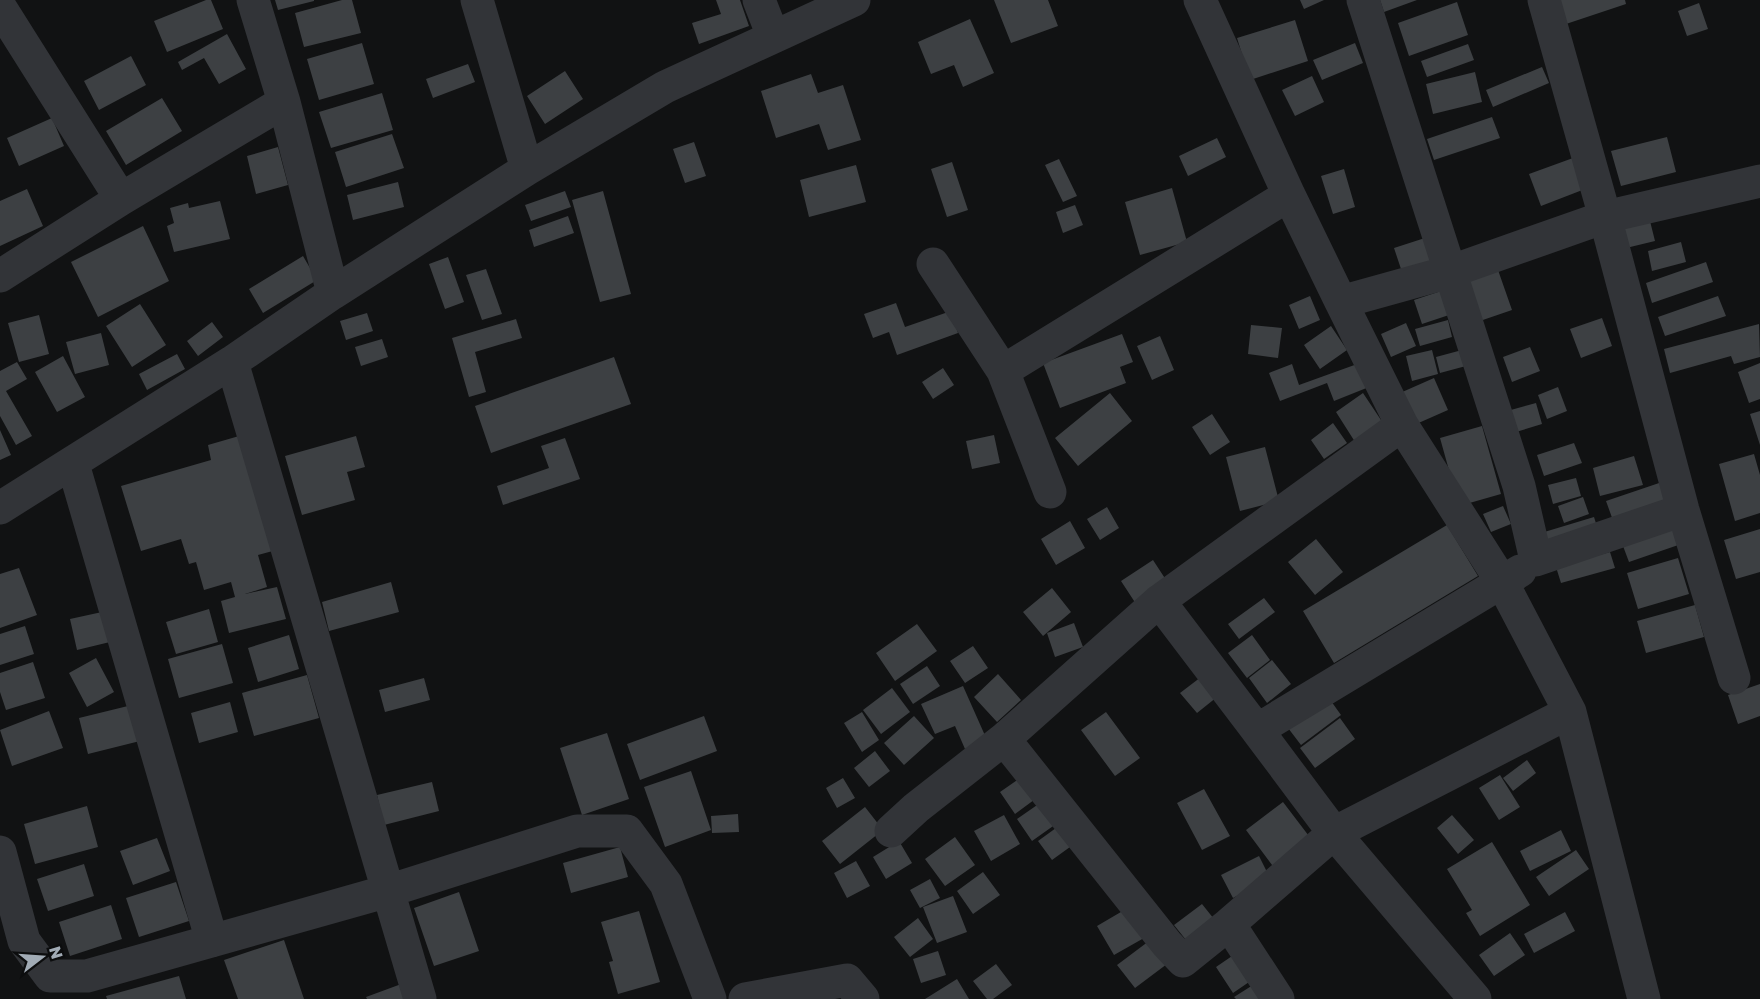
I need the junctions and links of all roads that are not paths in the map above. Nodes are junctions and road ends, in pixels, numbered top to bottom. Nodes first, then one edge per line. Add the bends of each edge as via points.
1 (253, 0) edge
2 (477, 0) edge
3 (759, 0) edge
4 (854, 0) edge
5 (1200, 0) edge
6 (1363, 0) edge
7 (1544, 0) edge
8 (0, 6) edge
9 (773, 36) junction
10 (284, 102) junction
11 (527, 168) junction
12 (1760, 181) edge
13 (1289, 195) junction
14 (121, 199) junction
15 (1605, 217) junction
16 (933, 264) dead end
17 (1449, 272) junction
18 (0, 276) edge
19 (333, 293) junction
20 (1341, 302) junction
21 (232, 362) junction
22 (1003, 371) junction
23 (1402, 425) junction
24 (73, 464) junction
25 (1050, 492) dead end
26 (0, 508) edge
27 (1683, 510) junction
28 (1536, 560) junction
29 (1502, 582) junction
30 (1159, 601) junction
31 (1734, 678) dead end
32 (1570, 712) junction
33 (1257, 730) junction
34 (1004, 739) junction
35 (891, 831) dead end
36 (1334, 833) junction
37 (0, 852) edge
38 (388, 891) junction
39 (1229, 924) junction
40 (212, 940) junction
41 (420, 999) edge
42 (710, 999) edge
43 (746, 999) edge
44 (863, 999) edge
45 (1278, 999) edge
46 (1475, 999) edge
47 (1644, 999) edge

1 - 10 street
2 - 11 street
3 - 9 street
4 - 9 street
5 - 13 street
6 - 17 street
7 - 15 street
8 - 14 street
9 - 11 street via 665,87
10 - 14 street
10 - 19 street
11 - 19 street
12 - 15 street
13 - 20 street
13 - 22 street
14 - 18 street
15 - 17 street
15 - 27 street
16 - 22 street
17 - 20 street
17 - 28 street via 1519,486
19 - 21 street
20 - 23 street
21 - 24 street
21 - 38 street
22 - 25 street
23 - 29 street
23 - 30 street
24 - 26 street
24 - 40 street
27 - 28 street
27 - 31 street
28 - 29 street
29 - 32 street
29 - 33 street
30 - 33 street
30 - 34 street
32 - 36 street
32 - 47 street
33 - 36 street
34 - 35 street
34 - 39 street via 1183,961
36 - 39 street
36 - 46 street
37 - 40 street via 24,940 50,976 87,976
38 - 40 street
38 - 41 street
38 - 42 street via 578,831 627,831 666,884
39 - 45 street
43 - 44 street via 847,980

